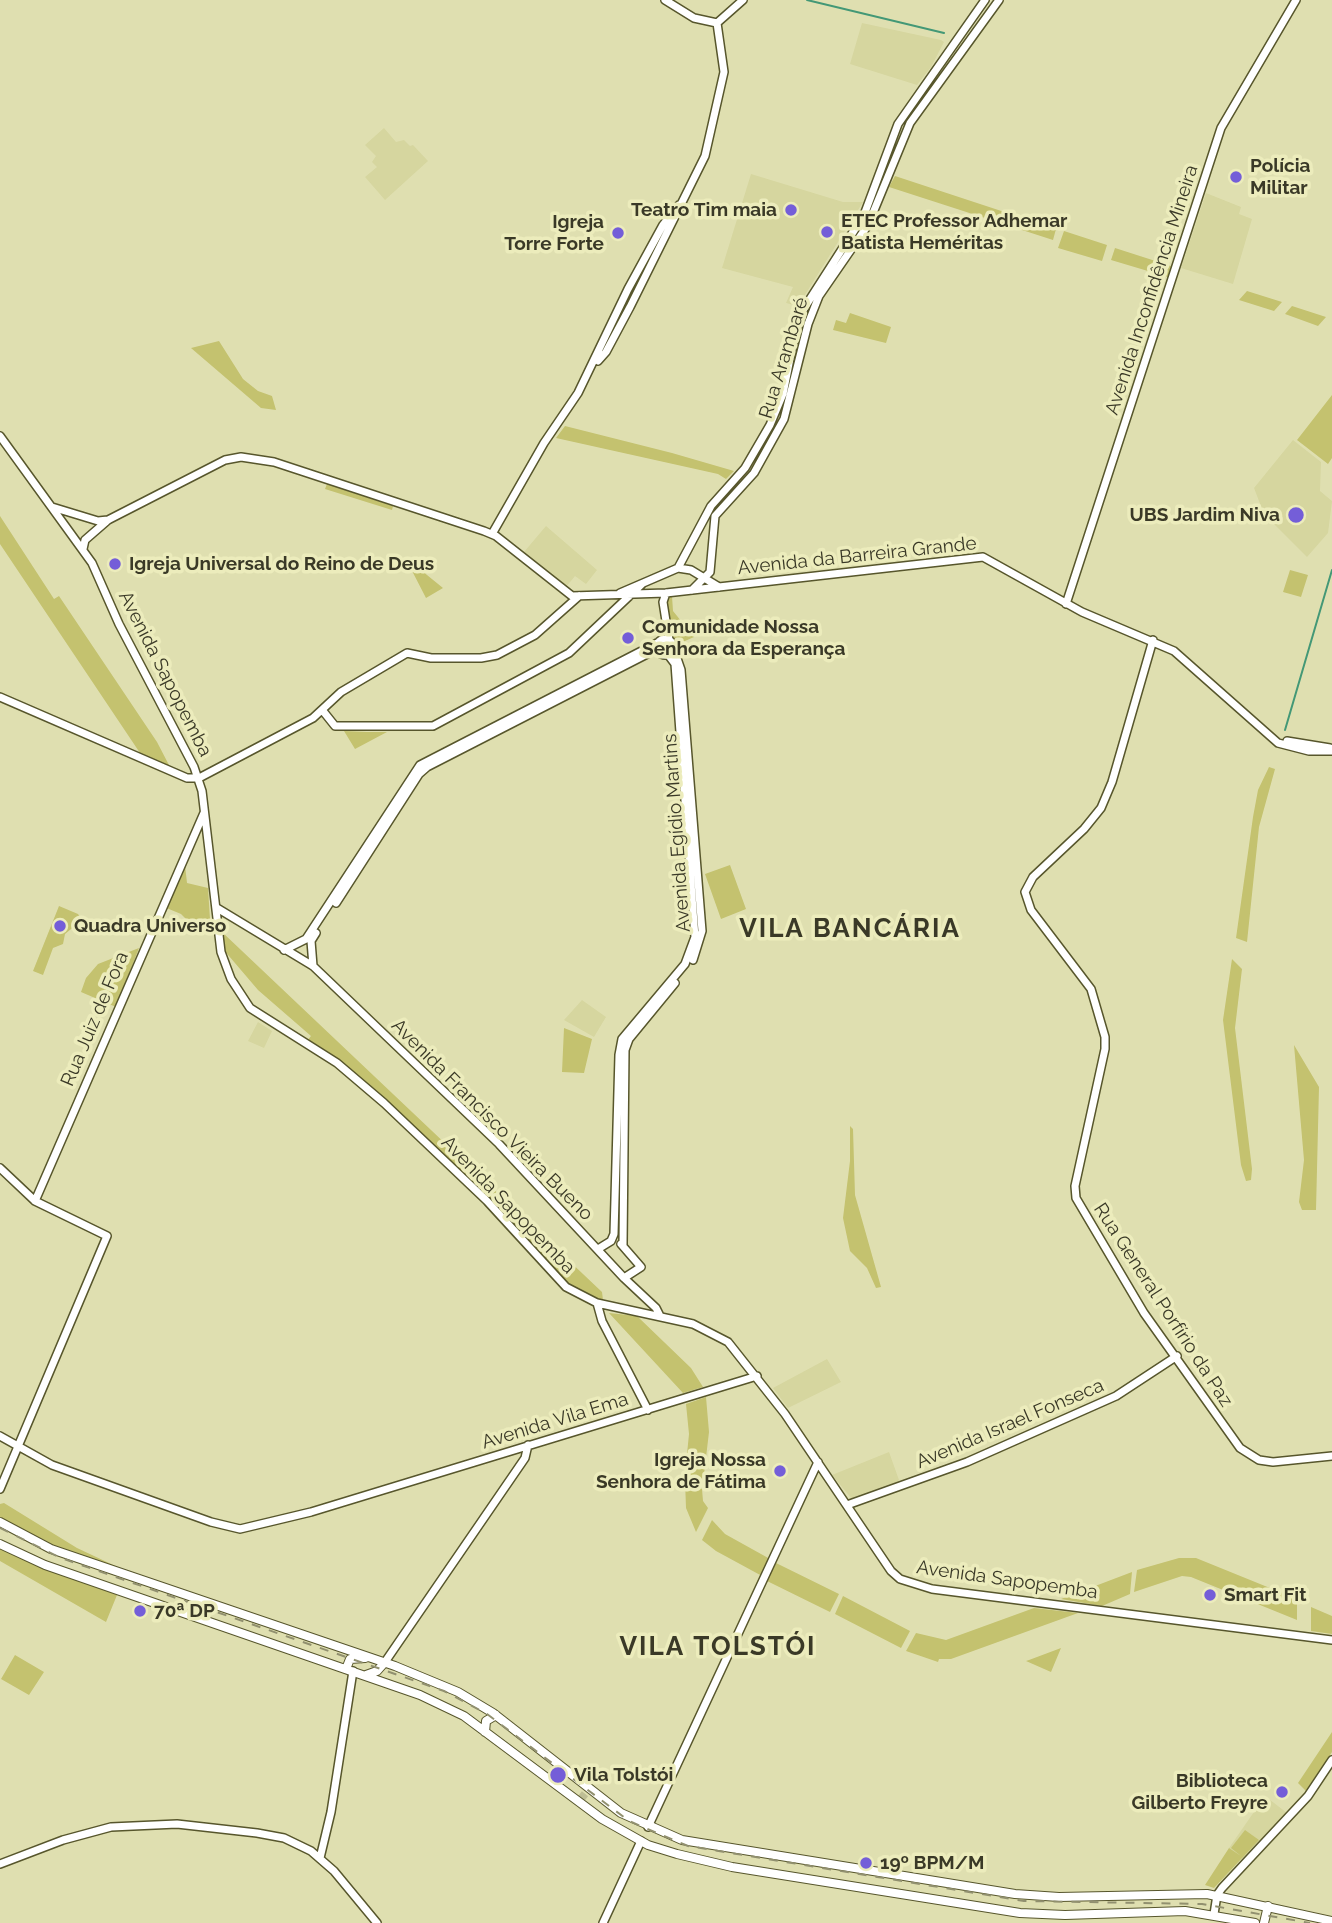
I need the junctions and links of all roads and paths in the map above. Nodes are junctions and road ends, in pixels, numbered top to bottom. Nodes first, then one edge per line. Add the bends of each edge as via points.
1 (665, 0) edge
2 (743, 0) edge
3 (985, 0) edge
4 (999, 0) edge
5 (1296, 0) edge
6 (717, 23) junction
7 (919, 90) junction
8 (921, 107) junction
9 (851, 235) junction
10 (853, 248) junction
11 (0, 436) edge
12 (51, 507) junction
13 (65, 511) junction
14 (60, 518) junction
15 (94, 520) junction
16 (108, 520) junction
17 (98, 529) junction
18 (492, 534) junction
19 (76, 539) junction
20 (85, 540) junction
21 (83, 549) junction
22 (711, 563) junction
23 (678, 568) junction
24 (706, 578) junction
25 (642, 584) junction
26 (717, 586) junction
27 (690, 591) junction
28 (635, 594) junction
29 (661, 594) junction
30 (616, 595) junction
31 (579, 596) junction
32 (1066, 604) junction
33 (1153, 640) junction
34 (663, 644) junction
35 (669, 656) junction
36 (0, 697) edge
37 (323, 711) junction
38 (1332, 750) edge
39 (199, 779) junction
40 (204, 813) junction
41 (217, 908) junction
42 (284, 950) junction
43 (313, 966) junction
44 (0, 1168) edge
45 (35, 1201) junction
46 (611, 1241) junction
47 (623, 1245) junction
48 (598, 1249) junction
49 (624, 1278) junction
50 (646, 1300) junction
51 (597, 1303) junction
52 (648, 1313) junction
53 (660, 1316) junction
54 (1177, 1356) junction
55 (757, 1376) junction
56 (648, 1409) junction
57 (0, 1436) edge
58 (528, 1445) junction
59 (15, 1448) junction
60 (1332, 1456) edge
61 (818, 1462) junction
62 (0, 1489) edge
63 (847, 1506) junction
64 (0, 1522) edge
65 (0, 1528) edge
66 (3, 1544) edge
67 (51, 1549) junction
68 (126, 1574) junction
69 (124, 1588) junction
70 (1332, 1640) edge
71 (391, 1653) junction
72 (374, 1659) junction
73 (385, 1662) junction
74 (349, 1670) junction
75 (366, 1675) junction
76 (352, 1687) junction
77 (496, 1715) junction
78 (485, 1732) junction
79 (1332, 1760) edge
80 (617, 1811) junction
81 (609, 1823) junction
82 (648, 1826) junction
83 (682, 1840) junction
84 (641, 1841) junction
85 (705, 1846) junction
86 (677, 1854) junction
87 (320, 1858) junction
88 (703, 1861) junction
89 (0, 1864) edge
90 (1217, 1895) junction
91 (1035, 1896) junction
92 (1268, 1906) junction
93 (1041, 1910) dead end
94 (1214, 1914) junction
95 (1332, 1922) edge
96 (377, 1923) edge
97 (603, 1923) edge
98 (1255, 1923) edge
99 (1264, 1923) edge

1 - 6 main road via 694,18
2 - 6 main road
3 - 7 main road, Rua Arambaré
4 - 8 main road, Rua Arambaré
5 - 32 main road, Avenida Inconfidência Mineira via 1221,128
6 - 18 main road via 724,72 705,156 606,352 544,443
7 - 8 main road via 924,96
7 - 9 main road, Rua Arambaré via 895,128 870,202
8 - 10 main road, Rua Arambaré via 905,131 877,205
9 - 10 main road
9 - 23 main road, Rua Arambaré via 803,310 785,386 764,438 746,468 718,497
10 - 22 main road, Rua Arambaré via 813,310 777,435 750,478 718,512
11 - 12 main road, Avenida Sapopemba
12 - 13 main road, Avenida da Barreira Grande
12 - 14 main road, Avenida Sapopemba
13 - 14 main road
13 - 15 main road, Avenida da Barreira Grande
14 - 19 main road, Avenida Sapopemba
15 - 16 main road, Avenida da Barreira Grande
15 - 17 main road
16 - 17 main road, Avenida da Barreira Grande
16 - 18 main road, Avenida da Barreira Grande via 225,460 241,457 278,464
17 - 20 main road, Avenida da Barreira Grande
18 - 31 main road, Avenida da Barreira Grande via 564,592
19 - 20 main road
19 - 21 main road, Avenida Sapopemba
20 - 21 main road
21 - 39 main road, Avenida Sapopemba
22 - 24 main road
22 - 26 main road
23 - 24 main road, Avenida da Barreira Grande
23 - 25 main road, Avenida da Barreira Grande
24 - 26 main road, Avenida da Barreira Grande
24 - 27 main road
25 - 28 main road
25 - 30 main road, Avenida da Barreira Grande
26 - 27 main road, Avenida da Barreira Grande
26 - 32 main road, Avenida da Barreira Grande via 983,557
27 - 29 main road, Avenida da Barreira Grande
28 - 29 main road, Avenida da Barreira Grande
28 - 30 main road, Avenida da Barreira Grande
28 - 37 main road via 569,653 429,728 335,726
29 - 34 main road, Avenida Egídio Martins
30 - 31 main road, Avenida da Barreira Grande
31 - 37 main road via 543,629 510,649 481,659 407,653 341,692
32 - 33 main road, Avenida da Barreira Grande
33 - 38 main road, Avenida da Barreira Grande via 1184,658 1246,714 1289,742
33 - 54 main road, Rua General Porfírio da Paz via 1105,798 1090,823 1033,877 1025,897 1091,989 1105,1037 1076,1198 1140,1306
34 - 35 main road
34 - 35 main road
34 - 42 main road via 420,765 306,939
34 - 43 main road via 419,774 311,941
34 - 47 main road, Avenida Egídio Martins via 681,670 701,936 694,960 626,1046
35 - 46 main road, Avenida Egídio Martins via 675,664 695,937 685,964 620,1045
36 - 39 main road via 187,778
37 - 39 main road
39 - 40 main road, Avenida Sapopemba
40 - 41 main road, Avenida Sapopemba
40 - 45 main road, Rua Juiz de Fora
41 - 42 main road, Avenida Francisco Vieira Bueno
41 - 51 main road, Avenida Sapopemba via 223,961 250,1008 342,1066 487,1202 556,1280
42 - 43 main road, Avenida Francisco Vieira Bueno
43 - 48 main road, Avenida Francisco Vieira Bueno via 490,1135
44 - 45 main road
45 - 59 main road via 107,1236
46 - 47 main road
46 - 48 main road
47 - 49 main road via 641,1267
48 - 49 main road, Avenida Francisco Vieira Bueno
49 - 50 main road, Avenida Francisco Vieira Bueno
50 - 52 main road
50 - 53 main road, Avenida Francisco Vieira Bueno
51 - 52 main road, Avenida Sapopemba
51 - 56 main road
52 - 53 main road, Avenida Sapopemba
53 - 55 main road, Avenida Sapopemba via 715,1334 735,1348
54 - 60 main road, Rua General Porfírio da Paz via 1233,1441 1248,1454 1273,1462
54 - 63 main road, Avenida Israel Fonseca via 1116,1396 967,1462
55 - 56 main road, Avenida Vila Ema
55 - 61 main road, Avenida Sapopemba
56 - 58 main road, Avenida Vila Ema
57 - 59 main road, Avenida Vila Ema
58 - 59 main road, Avenida Vila Ema via 257,1526 231,1528
58 - 71 main road via 525,1458
59 - 62 main road
61 - 63 main road, Avenida Sapopemba
61 - 82 main road
63 - 70 main road, Avenida Sapopemba via 891,1570 916,1585
64 - 67 main road
65 - 67 main road
66 - 69 main road
67 - 68 main road
68 - 69 main road
68 - 72 main road
69 - 74 main road
71 - 72 main road
71 - 73 main road
72 - 73 main road
72 - 74 main road via 350,1659
73 - 75 main road
73 - 77 main road via 458,1692
74 - 75 main road
74 - 76 main road
75 - 76 main road
75 - 78 main road via 421,1695
76 - 87 main road
77 - 78 main road via 486,1721
77 - 80 main road
78 - 81 main road
79 - 90 main road via 1308,1796
80 - 81 main road
80 - 82 main road
81 - 84 main road
82 - 83 main road
83 - 85 main road
83 - 86 main road
84 - 86 main road
84 - 97 main road
85 - 88 main road
85 - 91 main road
86 - 88 main road
87 - 89 main road via 284,1838 158,1824 90,1831
87 - 96 main road
88 - 94 main road via 1020,1913
90 - 91 main road
90 - 92 main road
90 - 94 main road
91 - 93 main road
92 - 95 main road
92 - 99 main road
94 - 98 main road

